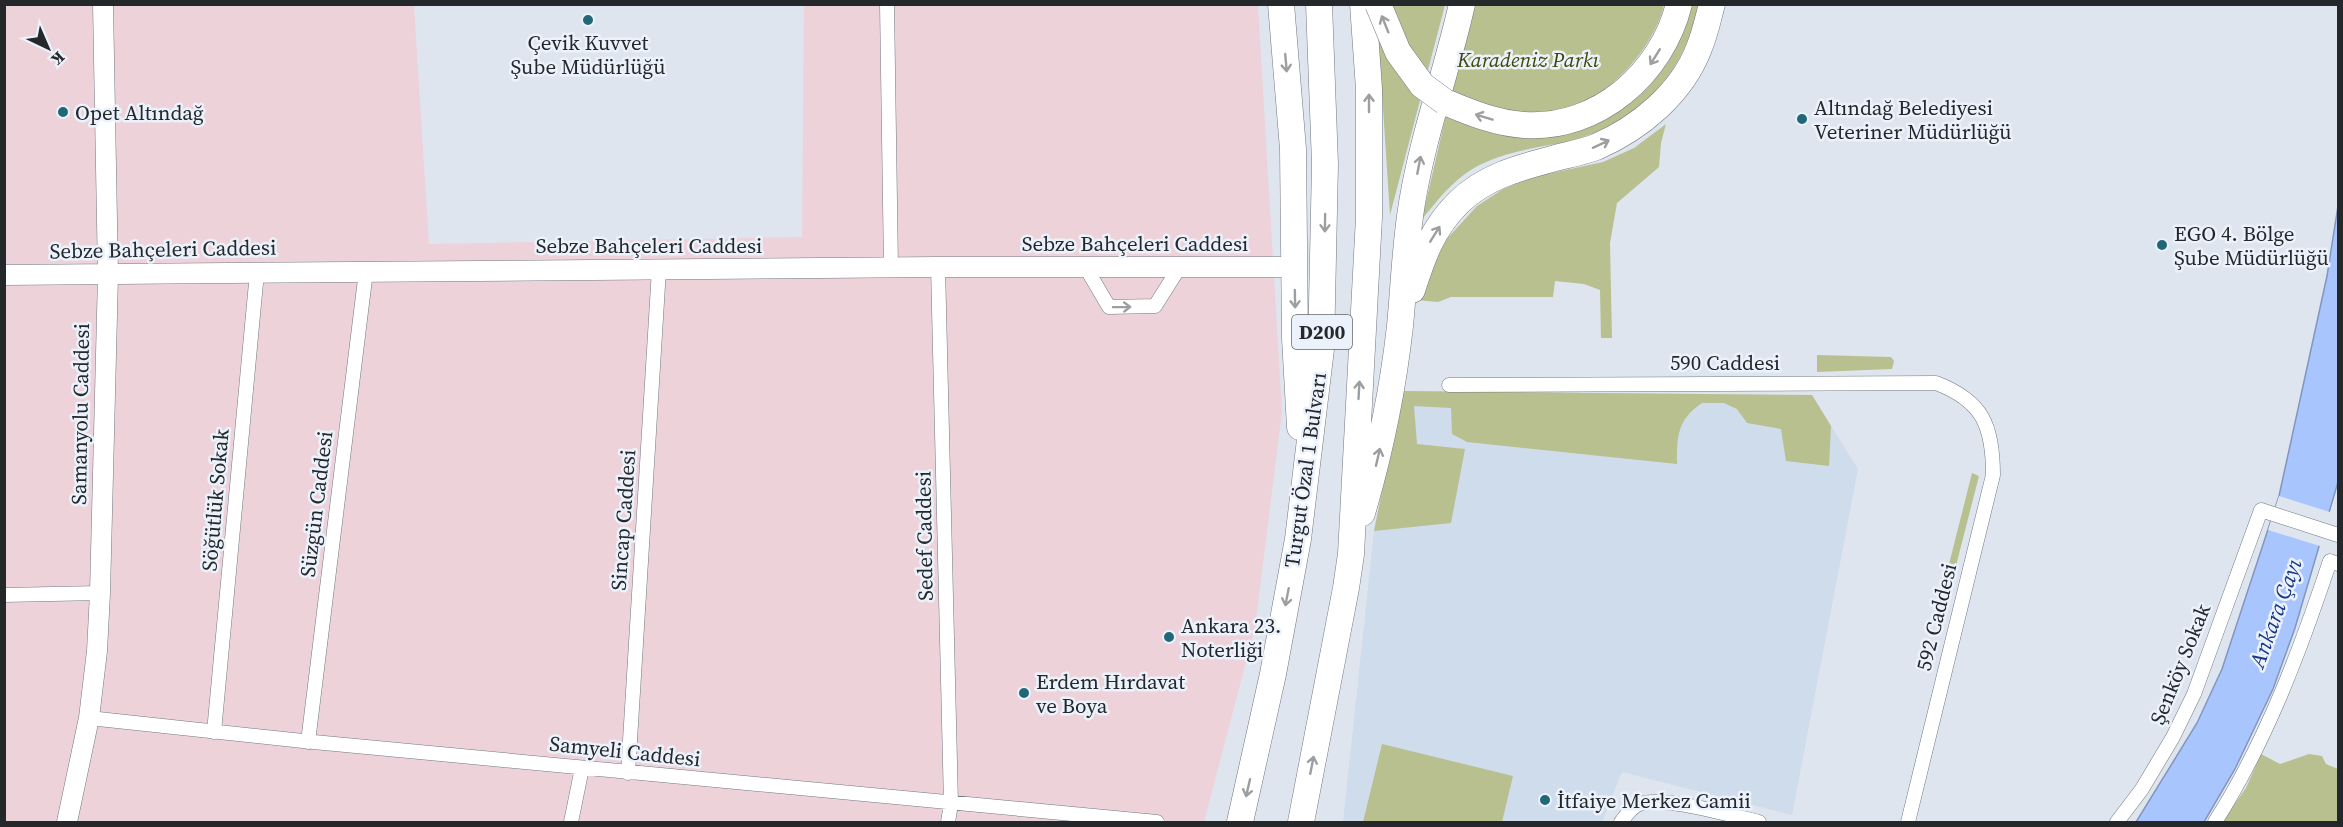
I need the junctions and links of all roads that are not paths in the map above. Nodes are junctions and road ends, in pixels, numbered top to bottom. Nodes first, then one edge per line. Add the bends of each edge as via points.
1 (103, 4) edge
2 (887, 4) edge
3 (1281, 4) edge
4 (1318, 4) edge
5 (1363, 4) edge
6 (1378, 4) edge
7 (1462, 4) edge
8 (1679, 4) edge
9 (1712, 4) edge
10 (938, 267) junction
11 (1294, 267) junction
12 (891, 268) junction
13 (1086, 268) junction
14 (1179, 268) junction
15 (659, 269) junction
16 (366, 271) junction
17 (257, 272) junction
18 (4, 275) edge
19 (108, 275) junction
20 (1400, 327) junction
21 (1449, 385) dead end
22 (1986, 422) joint
23 (1304, 498) junction
24 (2335, 533) edge
25 (1351, 554) junction
26 (2338, 564) edge
27 (100, 593) junction
28 (4, 595) edge
29 (89, 718) junction
30 (214, 732) junction
31 (308, 742) junction
32 (582, 768) junction
33 (628, 773) junction
34 (951, 804) junction
35 (1711, 817) edge
36 (67, 822) edge
37 (571, 822) edge
38 (948, 822) edge
39 (1157, 822) edge
40 (1240, 822) edge
41 (1301, 822) edge
42 (1621, 822) edge
43 (1759, 822) edge
44 (1908, 822) edge
45 (2117, 822) edge
46 (2215, 822) edge

1 - 19 street, Samanyolu Caddesi
2 - 12 street
3 -> 11 highway via 1293,149
4 -> 23 highway, Turgut Özal 1 Bulvarı / D200 via 1325,164 1321,349
25 -> 5 highway, Turgut Özal 1 Bulvarı / D200 via 1369,217 1369,90
8 -> 6 highway, bridge via 1668,35 1628,90 1577,119 1525,125 1494,120 1445,102 1422,85 1398,52
20 -> 7 highway via 1412,199
20 -> 9 highway via 1433,234 1459,202 1488,180 1516,168 1595,147 1630,129 1655,110 1686,76 1699,50
10 - 12 street, Sebze Bahçeleri Caddesi
10 - 13 street, Sebze Bahçeleri Caddesi
10 - 34 street, Sedef Caddesi
11 - 14 street, Sebze Bahçeleri Caddesi
11 -> 23 highway
12 - 15 street, Sebze Bahçeleri Caddesi
13 - 14 street, Sebze Bahçeleri Caddesi
13 -> 14 street via 1110,308 1155,306
15 - 16 street, Sebze Bahçeleri Caddesi
15 - 33 street, Sincap Caddesi
16 - 17 street, Sebze Bahçeleri Caddesi
16 - 31 street, Süzgün Caddesi
17 - 19 street, Sebze Bahçeleri Caddesi
17 - 30 street, Söğütlük Sokak
18 - 19 street, Sebze Bahçeleri Caddesi
19 - 27 street, Samanyolu Caddesi
25 -> 20 highway, Turgut Özal 1 Bulvarı via 1378,459
21 - 22 street, 590 Caddesi via 1936,383 1976,406
22 - 44 street, 592 Caddesi via 1993,475
23 -> 40 highway, Turgut Özal 1 Bulvarı / D200 via 1273,674
24 - 45 street, Şenköy Sokak via 2267,512 2194,694 2142,789
41 -> 25 highway, Turgut Özal 1 Bulvarı / D200
26 - 46 street via 2330,561 2264,733
27 - 28 street
27 - 29 street, Samanyolu Caddesi
29 - 30 street, Samyeli Caddesi
29 - 36 street, Samanyolu Caddesi
30 - 31 street, Samyeli Caddesi
31 - 32 street, Samyeli Caddesi
32 - 33 street, Samyeli Caddesi
32 - 37 street
33 - 34 street, Samyeli Caddesi
34 - 38 street, Sedef Caddesi
34 - 39 street, Samyeli Caddesi
35 - 42 street via 1652,802 1637,805
35 - 43 street

